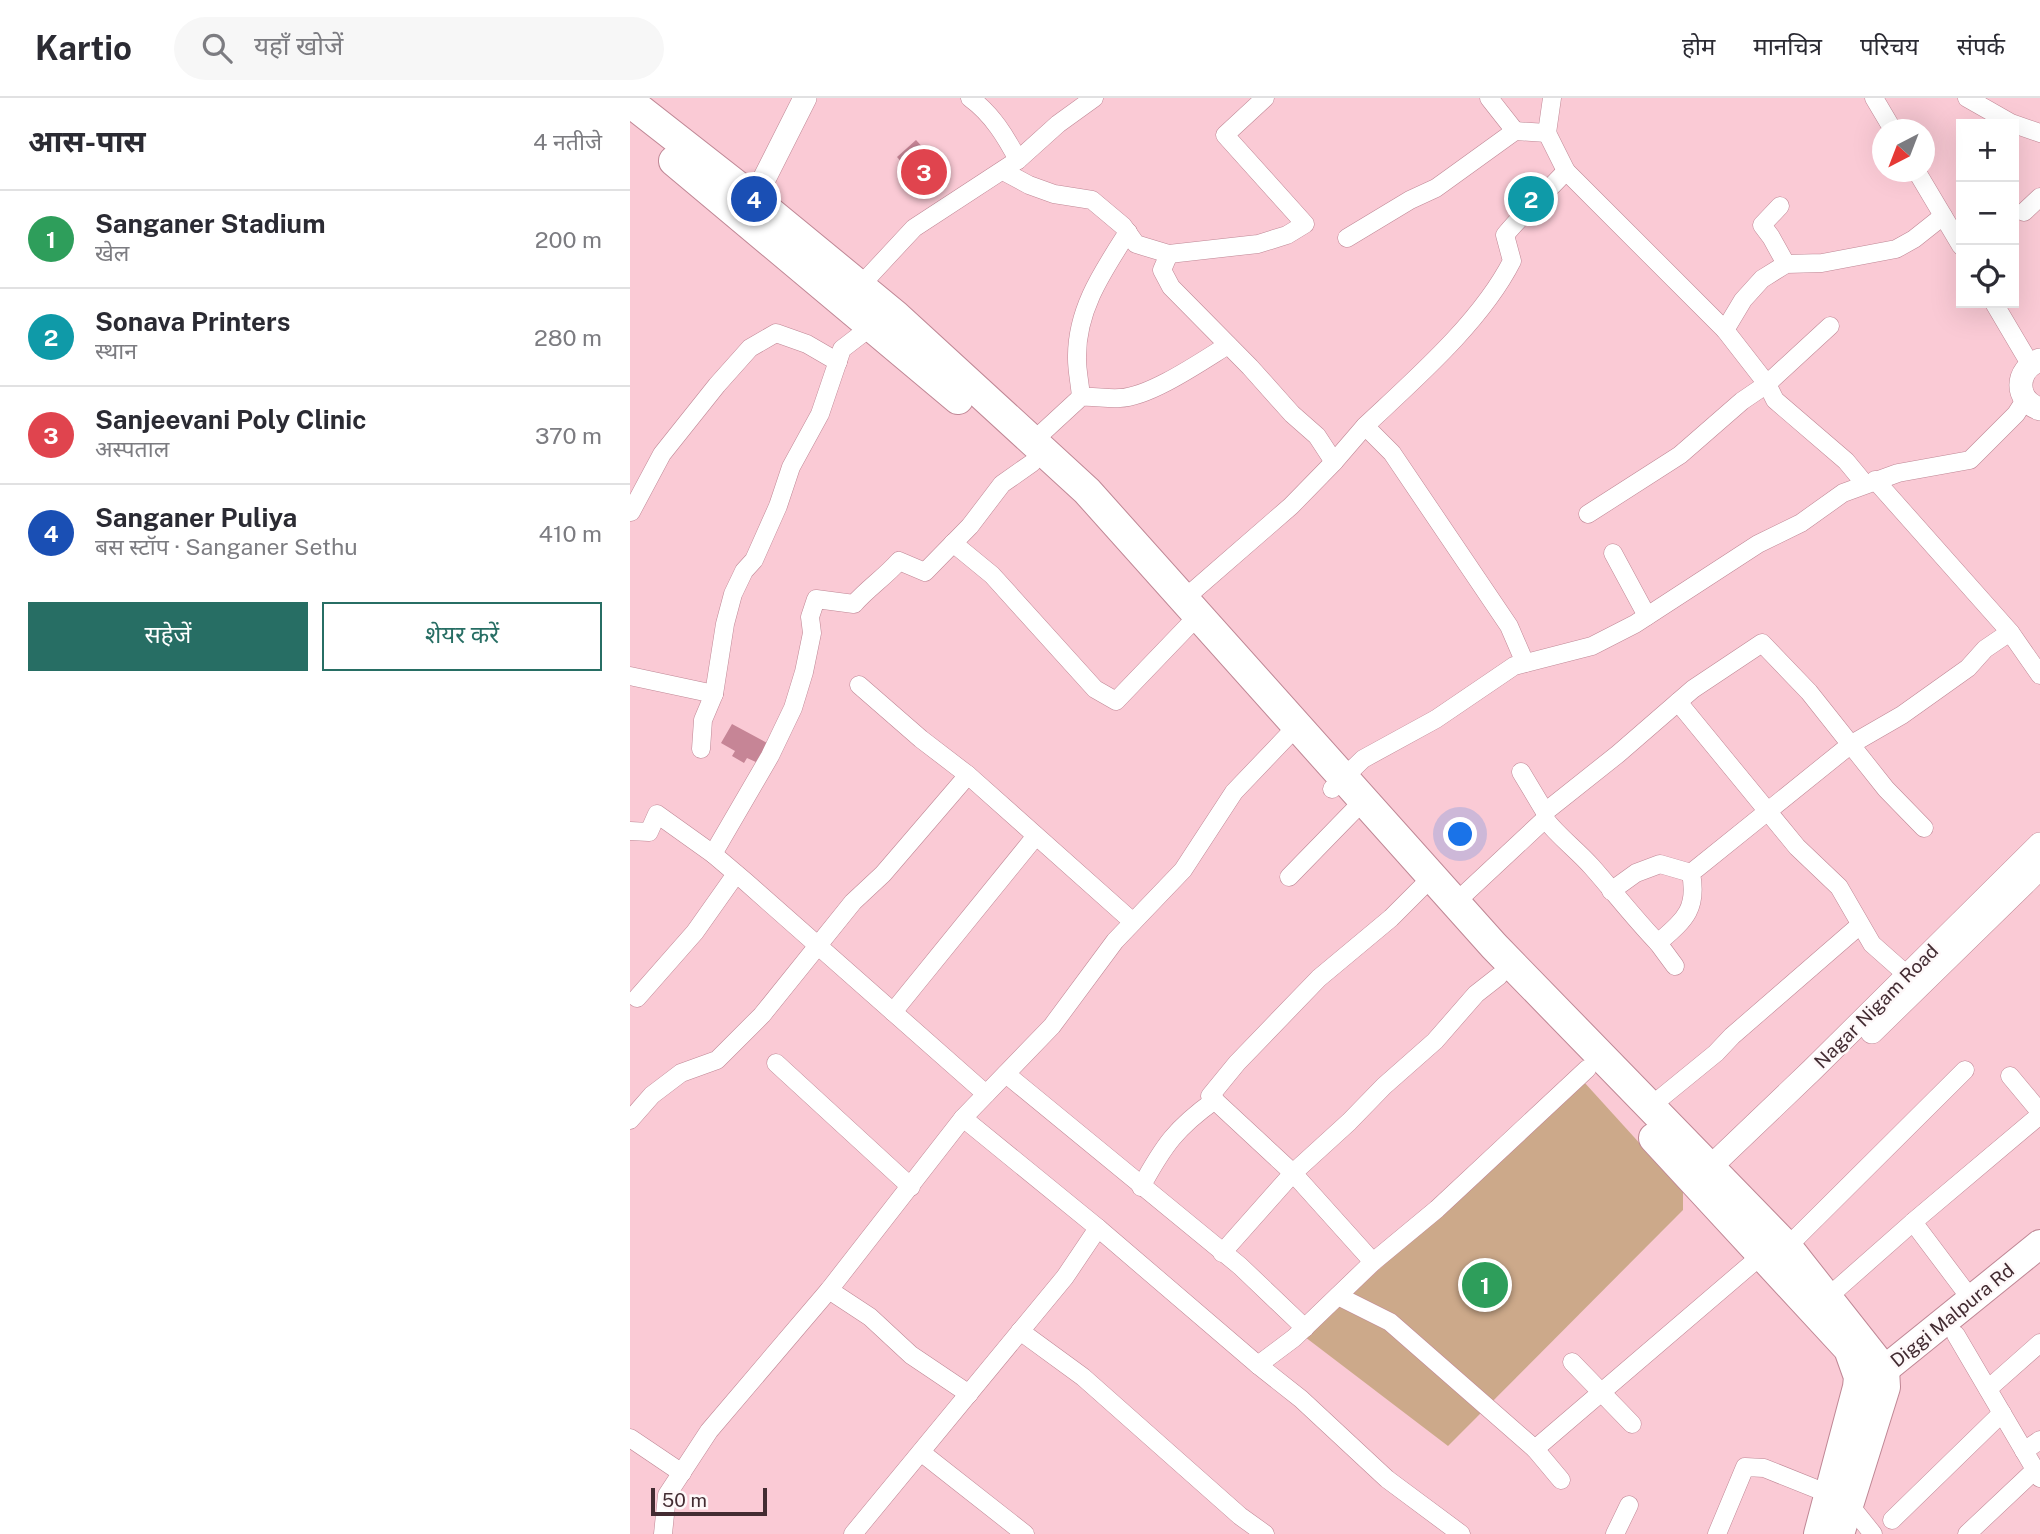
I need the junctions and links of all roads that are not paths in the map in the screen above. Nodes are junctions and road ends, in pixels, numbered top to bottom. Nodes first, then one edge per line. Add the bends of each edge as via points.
1 (805, 98) edge
2 (970, 98) edge
3 (1094, 98) edge
4 (1265, 98) edge
5 (1489, 98) edge
6 (1552, 98) edge
7 (1874, 98) edge
8 (1967, 98) edge
9 (630, 102) edge
10 (1886, 119) edge
11 (630, 125) edge
12 (1515, 131) junction
13 (1546, 133) junction
14 (2040, 133) edge
15 (1018, 160) junction
16 (1566, 170) junction
17 (1003, 171) junction
18 (1923, 182) edge
19 (2040, 197) edge
20 (1780, 206) dead end
21 (750, 210) junction
22 (2024, 212) dead end
23 (1943, 216) junction
24 (1128, 232) junction
25 (1347, 238) dead end
26 (1960, 245) edge
27 (1169, 254) junction
28 (1786, 264) junction
29 (860, 286) junction
30 (1997, 308) edge
31 (872, 326) junction
32 (1830, 326) dead end
33 (1725, 330) junction
34 (1228, 345) junction
35 (838, 362) junction
36 (2035, 362) edge
37 (1767, 384) junction
38 (1082, 397) junction
39 (2033, 405) edge
40 (1365, 426) junction
41 (1032, 449) junction
42 (1334, 462) junction
43 (1870, 482) junction
44 (631, 512) edge
45 (1588, 514) dead end
46 (953, 544) junction
47 (1613, 553) dead end
48 (1186, 612) junction
49 (1647, 616) junction
50 (2010, 632) junction
51 (1525, 663) junction
52 (2040, 675) edge
53 (630, 676) edge
54 (859, 685) dead end
55 (714, 694) junction
56 (1678, 702) junction
57 (1292, 732) junction
58 (1850, 745) junction
59 (701, 749) dead end
60 (1521, 772) dead end
61 (968, 775) junction
62 (1348, 795) junction
63 (1767, 811) junction
64 (1545, 815) junction
65 (1924, 828) dead end
66 (630, 831) edge
67 (1035, 837) junction
68 (2040, 844) edge
69 (713, 854) junction
70 (2040, 868) edge
71 (1691, 873) junction
72 (736, 874) junction
73 (1289, 877) dead end
74 (1426, 883) junction
75 (1611, 891) junction
76 (1455, 903) junction
77 (1133, 922) junction
78 (1860, 925) junction
79 (1658, 943) junction
80 (818, 946) junction
81 (1675, 966) dead end
82 (1907, 975) junction
83 (1499, 976) junction
84 (637, 998) dead end
85 (893, 1012) junction
86 (776, 1063) dead end
87 (1587, 1069) junction
88 (1965, 1070) dead end
89 (1006, 1073) junction
90 (2010, 1076) dead end
91 (986, 1094) junction
92 (1215, 1100) junction
93 (1651, 1106) junction
94 (2040, 1113) edge
95 (963, 1118) junction
96 (630, 1119) edge
97 (1293, 1173) junction
98 (1708, 1179) junction
99 (911, 1187) junction
100 (1141, 1187) junction
101 (1913, 1222) junction
102 (1098, 1228) junction
103 (2040, 1244) edge
104 (1775, 1251) junction
105 (1222, 1253) junction
106 (1373, 1262) junction
107 (2040, 1267) edge
108 (829, 1290) junction
109 (1338, 1296) junction
110 (1828, 1297) junction
111 (1971, 1299) junction
112 (1305, 1328) junction
113 (1020, 1331) junction
114 (1956, 1335) junction
115 (2040, 1343) edge
116 (1572, 1362) dead end
117 (1258, 1365) junction
118 (1871, 1380) junction
119 (1988, 1389) junction
120 (1602, 1392) junction
121 (969, 1394) junction
122 (2002, 1413) junction
123 (1632, 1424) dead end
124 (630, 1438) edge
125 (2040, 1440) edge
126 (1535, 1450) junction
127 (2024, 1451) junction
128 (922, 1453) junction
129 (681, 1473) junction
130 (2038, 1474) edge
131 (1561, 1480) dead end
132 (1839, 1499) junction
133 (1629, 1505) dead end
134 (1892, 1520) dead end
135 (664, 1527) edge
136 (648, 1534) edge
137 (853, 1534) edge
138 (1025, 1534) edge
139 (1265, 1534) edge
140 (1461, 1534) edge
141 (1615, 1534) edge
142 (1717, 1534) edge
143 (1819, 1534) edge
144 (1839, 1534) edge
145 (1873, 1534) edge
146 (1967, 1534) edge

1 - 21 street
2 - 15 street via 1004,133
3 - 15 street
4 - 27 street via 1225,135 1305,224 1258,244
5 - 12 street
6 - 13 street
7 - 10 street
8 - 14 street via 2011,123
9 - 21 highway
11 - 21 highway
12 - 13 street
12 - 25 street via 1436,188
13 - 16 street
15 - 17 street
16 - 33 street
16 - 40 street via 1505,235 1512,261 1476,313
17 - 24 street via 1054,194 1092,200
17 - 29 street via 914,228
18 - 23 street
19 - 22 street
20 - 28 street via 1762,225
21 - 29 highway
21 - 31 highway
23 - 26 street
23 - 28 street via 1896,249 1822,263
24 - 27 street via 1136,244
24 - 38 street via 1100,275 1083,313 1077,358
27 - 34 street via 1161,270 1171,287
28 - 33 street via 1762,279
29 - 41 highway
30 - 36 street
31 - 35 street via 842,349
31 - 41 highway
32 - 37 street
33 - 37 street
34 - 38 street via 1146,391 1122,398
34 - 42 street via 1317,436
35 - 44 street via 776,333 750,348 662,454
35 - 55 street via 820,414 791,467 754,560 733,594
36 - 39 street via 2020,381 2021,391
37 - 43 street via 1775,400
37 - 45 street via 1680,454
38 - 41 street
39 - 43 street via 2016,414 1970,460
40 - 42 street
40 - 51 street via 1392,453 1509,626
41 - 46 street
41 - 48 highway via 1087,491
42 - 48 street
43 - 49 street via 1758,544
43 - 50 street
46 - 48 street via 992,575 1095,688 1116,701
46 - 69 street via 925,572 899,561 854,604 816,599 793,708
47 - 49 street
48 - 57 highway
49 - 51 street via 1592,646
50 - 52 street
50 - 58 street via 1913,707
51 - 62 street via 1363,759
53 - 55 street
54 - 61 street
55 - 59 street via 703,720
56 - 58 street via 1762,643 1809,691
56 - 63 street
56 - 64 street
57 - 62 highway
57 - 77 street via 1234,792 1183,870
58 - 63 street
58 - 65 street
60 - 64 street
61 - 67 street
61 - 80 street
62 - 73 street
62 - 74 highway
63 - 71 street
63 - 78 street via 1839,887
64 - 75 street via 1560,838
64 - 76 street
66 - 69 street via 649,832 657,814
67 - 77 street
67 - 85 street
68 - 82 street, Nagar Nigam Road
69 - 72 street
70 - 98 street, Nagar Nigam Road via 1946,962
71 - 75 street via 1660,864 1636,873
71 - 79 street via 1695,893 1684,920
72 - 80 street
72 - 84 street via 695,932
74 - 76 highway
74 - 83 highway
74 - 92 street via 1319,978 1237,1063 1210,1096
75 - 79 street
76 - 93 highway
77 - 89 street via 1052,1026
78 - 82 street via 1872,944
78 - 93 street
79 - 81 street
80 - 85 street
80 - 96 street via 762,1015 717,1060 681,1073
82 - 98 street, Nagar Nigam Road
83 - 87 highway
83 - 97 street
85 - 91 street
86 - 99 street
87 - 98 highway
87 - 106 street via 1437,1209
88 - 104 street
89 - 91 street
89 - 100 street
90 - 94 street
91 - 95 street
92 - 97 street
92 - 100 street via 1187,1120 1163,1147
93 - 98 highway
94 - 101 street
95 - 99 street
95 - 102 street
97 - 105 street
97 - 106 street
98 - 104 highway
99 - 108 street
100 - 105 street
101 - 110 street
101 - 111 street
102 - 113 street
102 - 117 street
103 - 111 main road, Diggi Malpura Rd
104 - 110 highway
104 - 118 highway
104 - 120 street
105 - 112 street
106 - 109 street
107 - 114 main road, Diggi Malpura Rd
108 - 121 street
108 - 129 street via 709,1431
109 - 112 street
109 - 126 street via 1390,1322
110 - 118 highway
111 - 118 main road, Diggi Malpura Rd
112 - 117 street
113 - 121 street
113 - 139 street via 1083,1377
114 - 118 main road, Diggi Malpura Rd
114 - 119 street
115 - 119 street
116 - 120 street
117 - 140 street via 1387,1479
118 - 132 highway
119 - 122 street
120 - 123 street
120 - 126 street
121 - 128 street
122 - 127 street
122 - 134 street
124 - 129 street
125 - 127 street
126 - 131 street
127 - 130 street
128 - 137 street
128 - 138 street
129 - 135 street via 667,1495
130 - 146 street
132 - 142 street via 1764,1468 1745,1467
132 - 143 highway
132 - 144 highway
132 - 145 street
133 - 141 street
135 - 136 street

